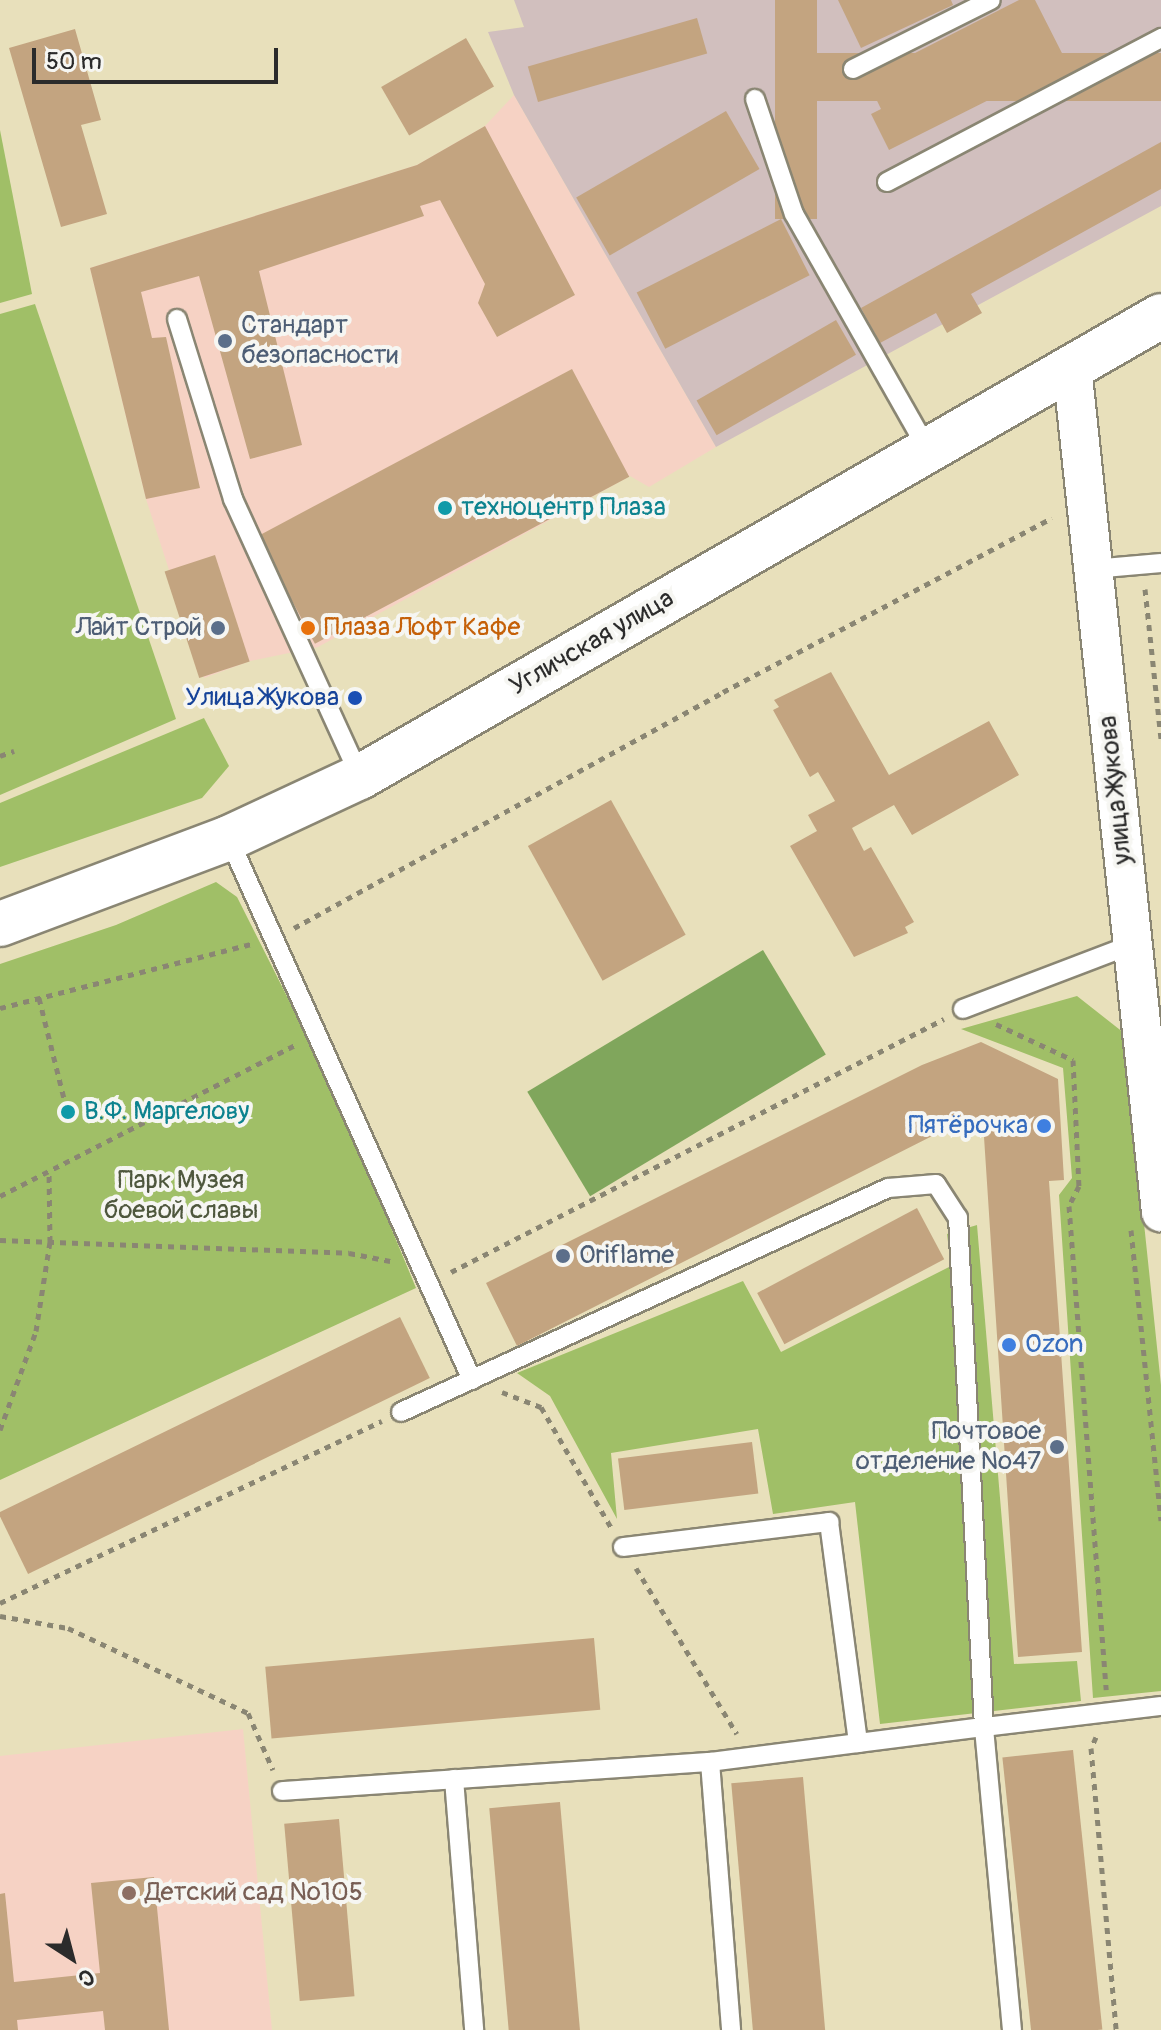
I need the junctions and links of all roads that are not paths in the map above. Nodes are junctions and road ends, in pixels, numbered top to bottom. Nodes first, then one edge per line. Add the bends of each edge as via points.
1 (991, 0) edge
2 (1161, 38) edge
3 (853, 69) dead end
4 (755, 99) dead end
5 (887, 182) dead end
6 (1161, 316) edge
7 (177, 319) dead end
8 (1072, 367) junction
9 (928, 450) junction
10 (1161, 563) edge
11 (1093, 569) junction
12 (360, 777) junction
13 (229, 838) junction
14 (0, 924) edge
15 (1133, 944) junction
16 (963, 1009) dead end
17 (1146, 1217) edge
18 (472, 1380) junction
19 (401, 1412) road end
20 (623, 1547) dead end
21 (1161, 1706) edge
22 (984, 1727) junction
23 (858, 1743) junction
24 (710, 1762) junction
25 (454, 1779) junction
26 (282, 1791) road end
27 (474, 2030) edge
28 (731, 2030) edge
29 (1012, 2030) edge

1 - 3 lane
2 - 5 lane
4 - 9 lane via 794,214
6 - 8 main road, Угличская улица
7 - 12 lane via 233,499
8 - 9 main road, Угличская улица
8 - 11 street, улица Жукова
9 - 12 main road, Угличская улица
10 - 11 lane
11 - 15 street, улица Жукова
12 - 13 main road, Угличская улица
13 - 14 main road, Угличская улица
13 - 18 lane
15 - 16 lane
15 - 17 street, улица Жукова
18 - 19 lane
18 - 22 lane via 888,1188 936,1184 958,1218
20 - 23 lane via 829,1522
21 - 22 lane
22 - 23 lane
22 - 29 lane
23 - 24 lane
24 - 25 lane
24 - 28 lane
25 - 26 lane
25 - 27 lane

